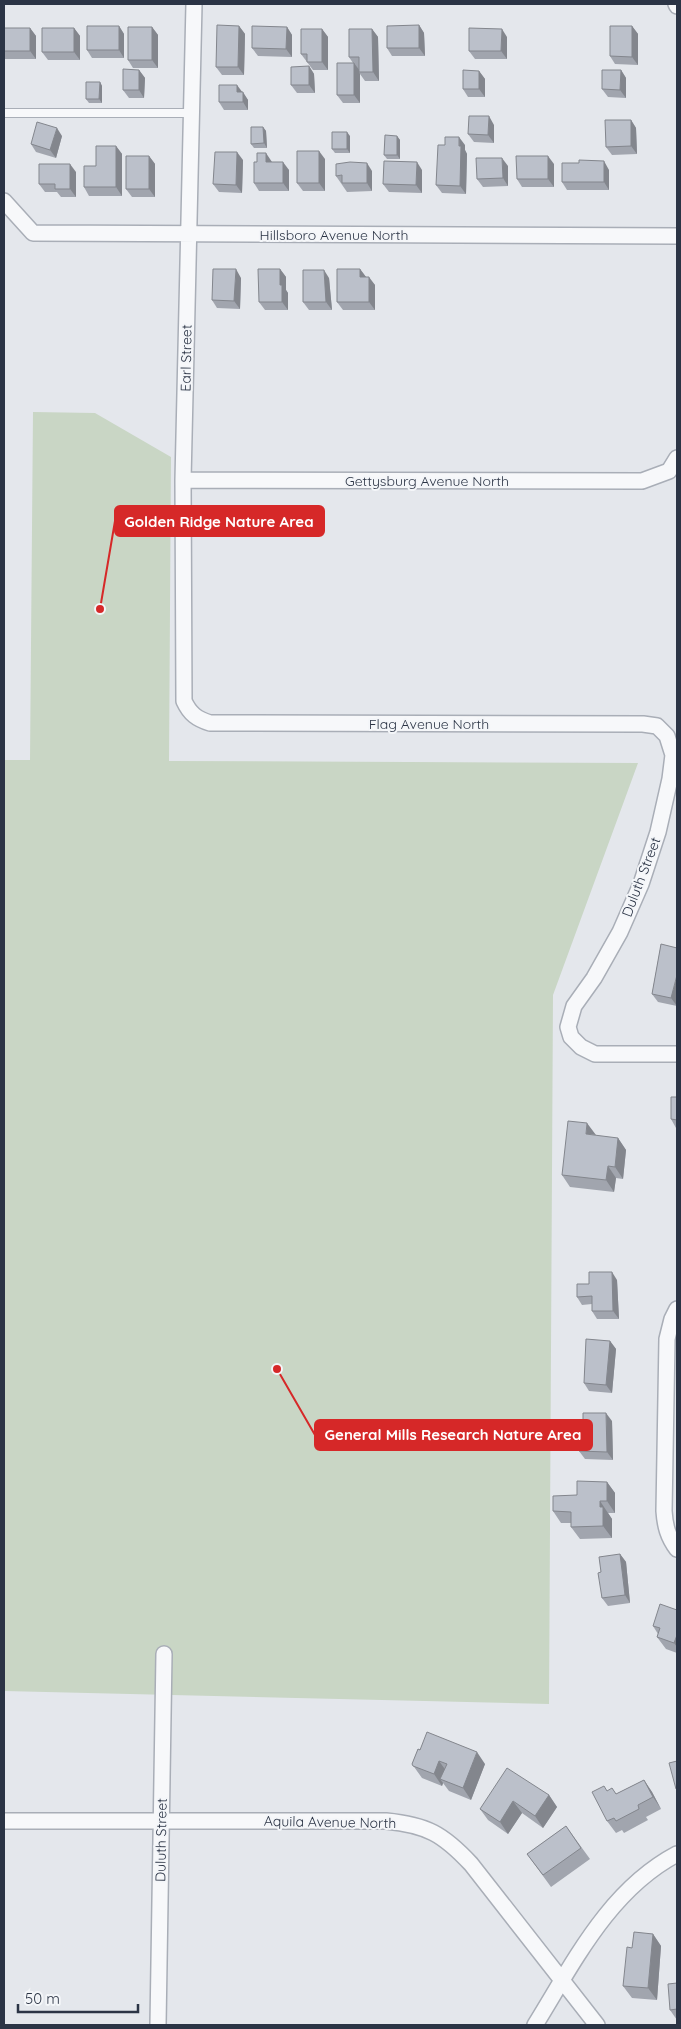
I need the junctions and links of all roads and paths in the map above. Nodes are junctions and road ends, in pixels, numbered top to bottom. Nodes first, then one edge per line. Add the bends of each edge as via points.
1 (194, 4) edge
2 (4, 113) edge
3 (191, 113) junction
4 (4, 201) edge
5 (189, 234) junction
6 (677, 236) edge
7 (677, 458) edge
8 (183, 480) junction
9 (189, 712) joint
10 (668, 736) joint
11 (677, 1054) edge
12 (677, 1309) edge
13 (677, 1549) edge
14 (164, 1654) dead end
15 (161, 1820) junction
16 (4, 1821) edge
17 (677, 1854) edge
18 (562, 1981) junction
19 (158, 2025) edge
20 (535, 2025) edge
21 (597, 2025) edge

1 - 3 street, Earl Street
2 - 3 lane
3 - 5 street, Earl Street
4 - 5 street, Hillsboro Avenue North via 33,233
5 - 6 street, Hillsboro Avenue North
5 - 8 street, Earl Street
7 - 8 street, Gettysburg Avenue North via 669,471 642,481
8 - 9 street, Earl Street via 183,690
9 - 10 street, Flag Avenue North via 210,723 643,724 657,726
10 - 11 street, Duluth Street via 673,754 670,779 658,832 641,884 620,932 574,1006 568,1027 581,1048 595,1054
12 - 13 street via 668,1339 664,1511 665,1526
14 - 15 street, Duluth Street
15 - 16 street, Aquila Avenue North
15 - 18 street, Aquila Avenue North via 386,1821 411,1824 434,1832 455,1846 471,1864
15 - 19 street, Duluth Street
17 - 18 street via 637,1881 612,1908
18 - 20 street
18 - 21 street, Aquila Avenue North

